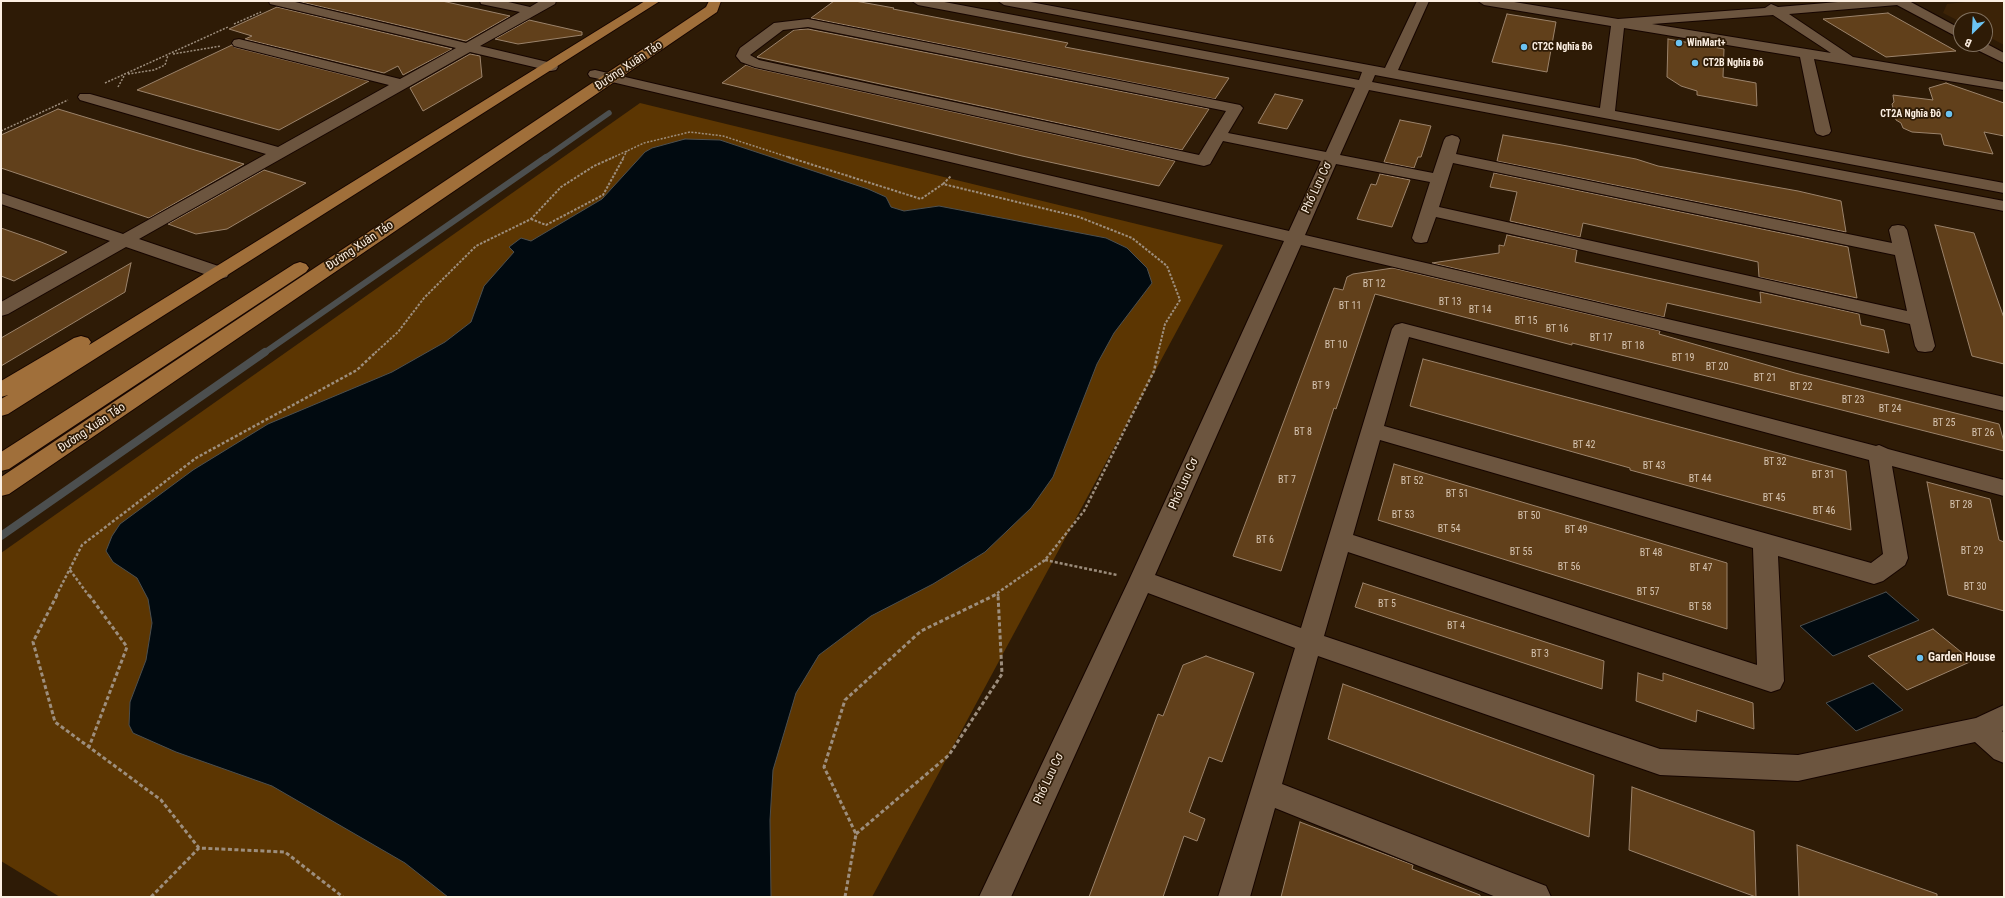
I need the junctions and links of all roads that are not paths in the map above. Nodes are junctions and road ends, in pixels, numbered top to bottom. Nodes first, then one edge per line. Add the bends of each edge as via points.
1 (486, 1) edge
2 (550, 1) edge
3 (639, 1) edge
4 (654, 1) edge
5 (716, 1) edge
6 (918, 1) edge
7 (1004, 1) edge
8 (1423, 1) edge
9 (1484, 1) edge
10 (1760, 1) edge
11 (1899, 1) edge
12 (1047, 4) edge
13 (270, 6) edge
14 (1539, 6) edge
15 (1775, 10) junction
16 (532, 11) junction
17 (1618, 23) junction
18 (1953, 31) edge
19 (239, 43) road end
20 (468, 47) junction
21 (1991, 52) edge
22 (1806, 54) junction
23 (2004, 59) edge
24 (1853, 62) junction
25 (544, 65) junction
26 (603, 76) junction
27 (1374, 76) junction
28 (401, 84) junction
29 (2004, 86) edge
30 (86, 97) dead end
31 (1607, 114) junction
32 (1824, 131) dead end
33 (1220, 136) junction
34 (1452, 140) dead end
35 (280, 153) junction
36 (1446, 157) junction
37 (1331, 158) junction
38 (1439, 179) junction
39 (2004, 188) edge
40 (1, 198) edge
41 (2003, 209) edge
42 (1429, 210) junction
43 (1898, 230) dead end
44 (1294, 238) junction
45 (1421, 238) dead end
46 (125, 240) junction
47 (1903, 251) junction
48 (212, 270) junction
49 (1, 310) edge
50 (1919, 320) junction
51 (1925, 346) dead end
52 (1, 390) edge
53 (2004, 404) edge
54 (1, 409) edge
55 (1372, 430) junction
56 (1878, 453) junction
57 (1, 463) edge
58 (1, 488) edge
59 (2004, 488) edge
60 (1339, 540) junction
61 (1765, 544) junction
62 (1141, 580) junction
63 (1309, 642) junction
64 (2004, 717) edge
65 (1980, 729) junction
66 (2004, 750) edge
67 (1265, 791) junction
68 (995, 897) edge
69 (1234, 897) edge
70 (1535, 897) edge

1 - 16 street
2 - 16 street
3 - 25 main road
4 - 25 main road
5 - 26 main road, Đường Xuân Tảo via 712,9
6 - 27 street
7 - 12 street
8 - 27 street, Phố Lưu Cơ
9 - 14 street
10 - 15 street
11 - 15 street
11 - 18 street
12 - 27 street
13 - 20 street
14 - 17 street
15 - 17 street
15 - 24 street
16 - 20 street
17 - 22 street
17 - 31 street
19 - 28 street
20 - 25 street
20 - 28 street
21 - 23 street
22 - 24 street
22 - 32 street
24 - 29 street
25 - 48 main road
26 - 44 street
26 - 57 main road, Đường Xuân Tảo
26 - 58 main road, Đường Xuân Tảo
27 - 31 street
27 - 37 street, Phố Lưu Cơ
27 - 41 street
28 - 35 street
30 - 35 street
31 - 39 street
33 - 33 street via 1204,161 755,63 743,56 745,51 779,26 808,23 1235,108
33 - 37 street
34 - 36 street
35 - 46 street
36 - 38 street
36 - 47 street
37 - 38 street
37 - 44 street, Phố Lưu Cơ
38 - 42 street
40 - 46 street
42 - 45 street
42 - 50 street
43 - 47 street
44 - 53 street
44 - 62 street, Phố Lưu Cơ
46 - 48 street
46 - 49 street
47 - 50 street
48 - 52 main road
48 - 54 main road
50 - 51 street
55 - 56 street via 1402,329
55 - 60 street
55 - 61 street
56 - 59 street
56 - 61 street via 1896,558 1874,574
60 - 61 street via 1771,681
60 - 63 street
62 - 63 street
62 - 68 street, Phố Lưu Cơ
63 - 65 street via 1660,762 1798,768
63 - 67 street
64 - 65 street
65 - 66 street
67 - 69 street
67 - 70 street

